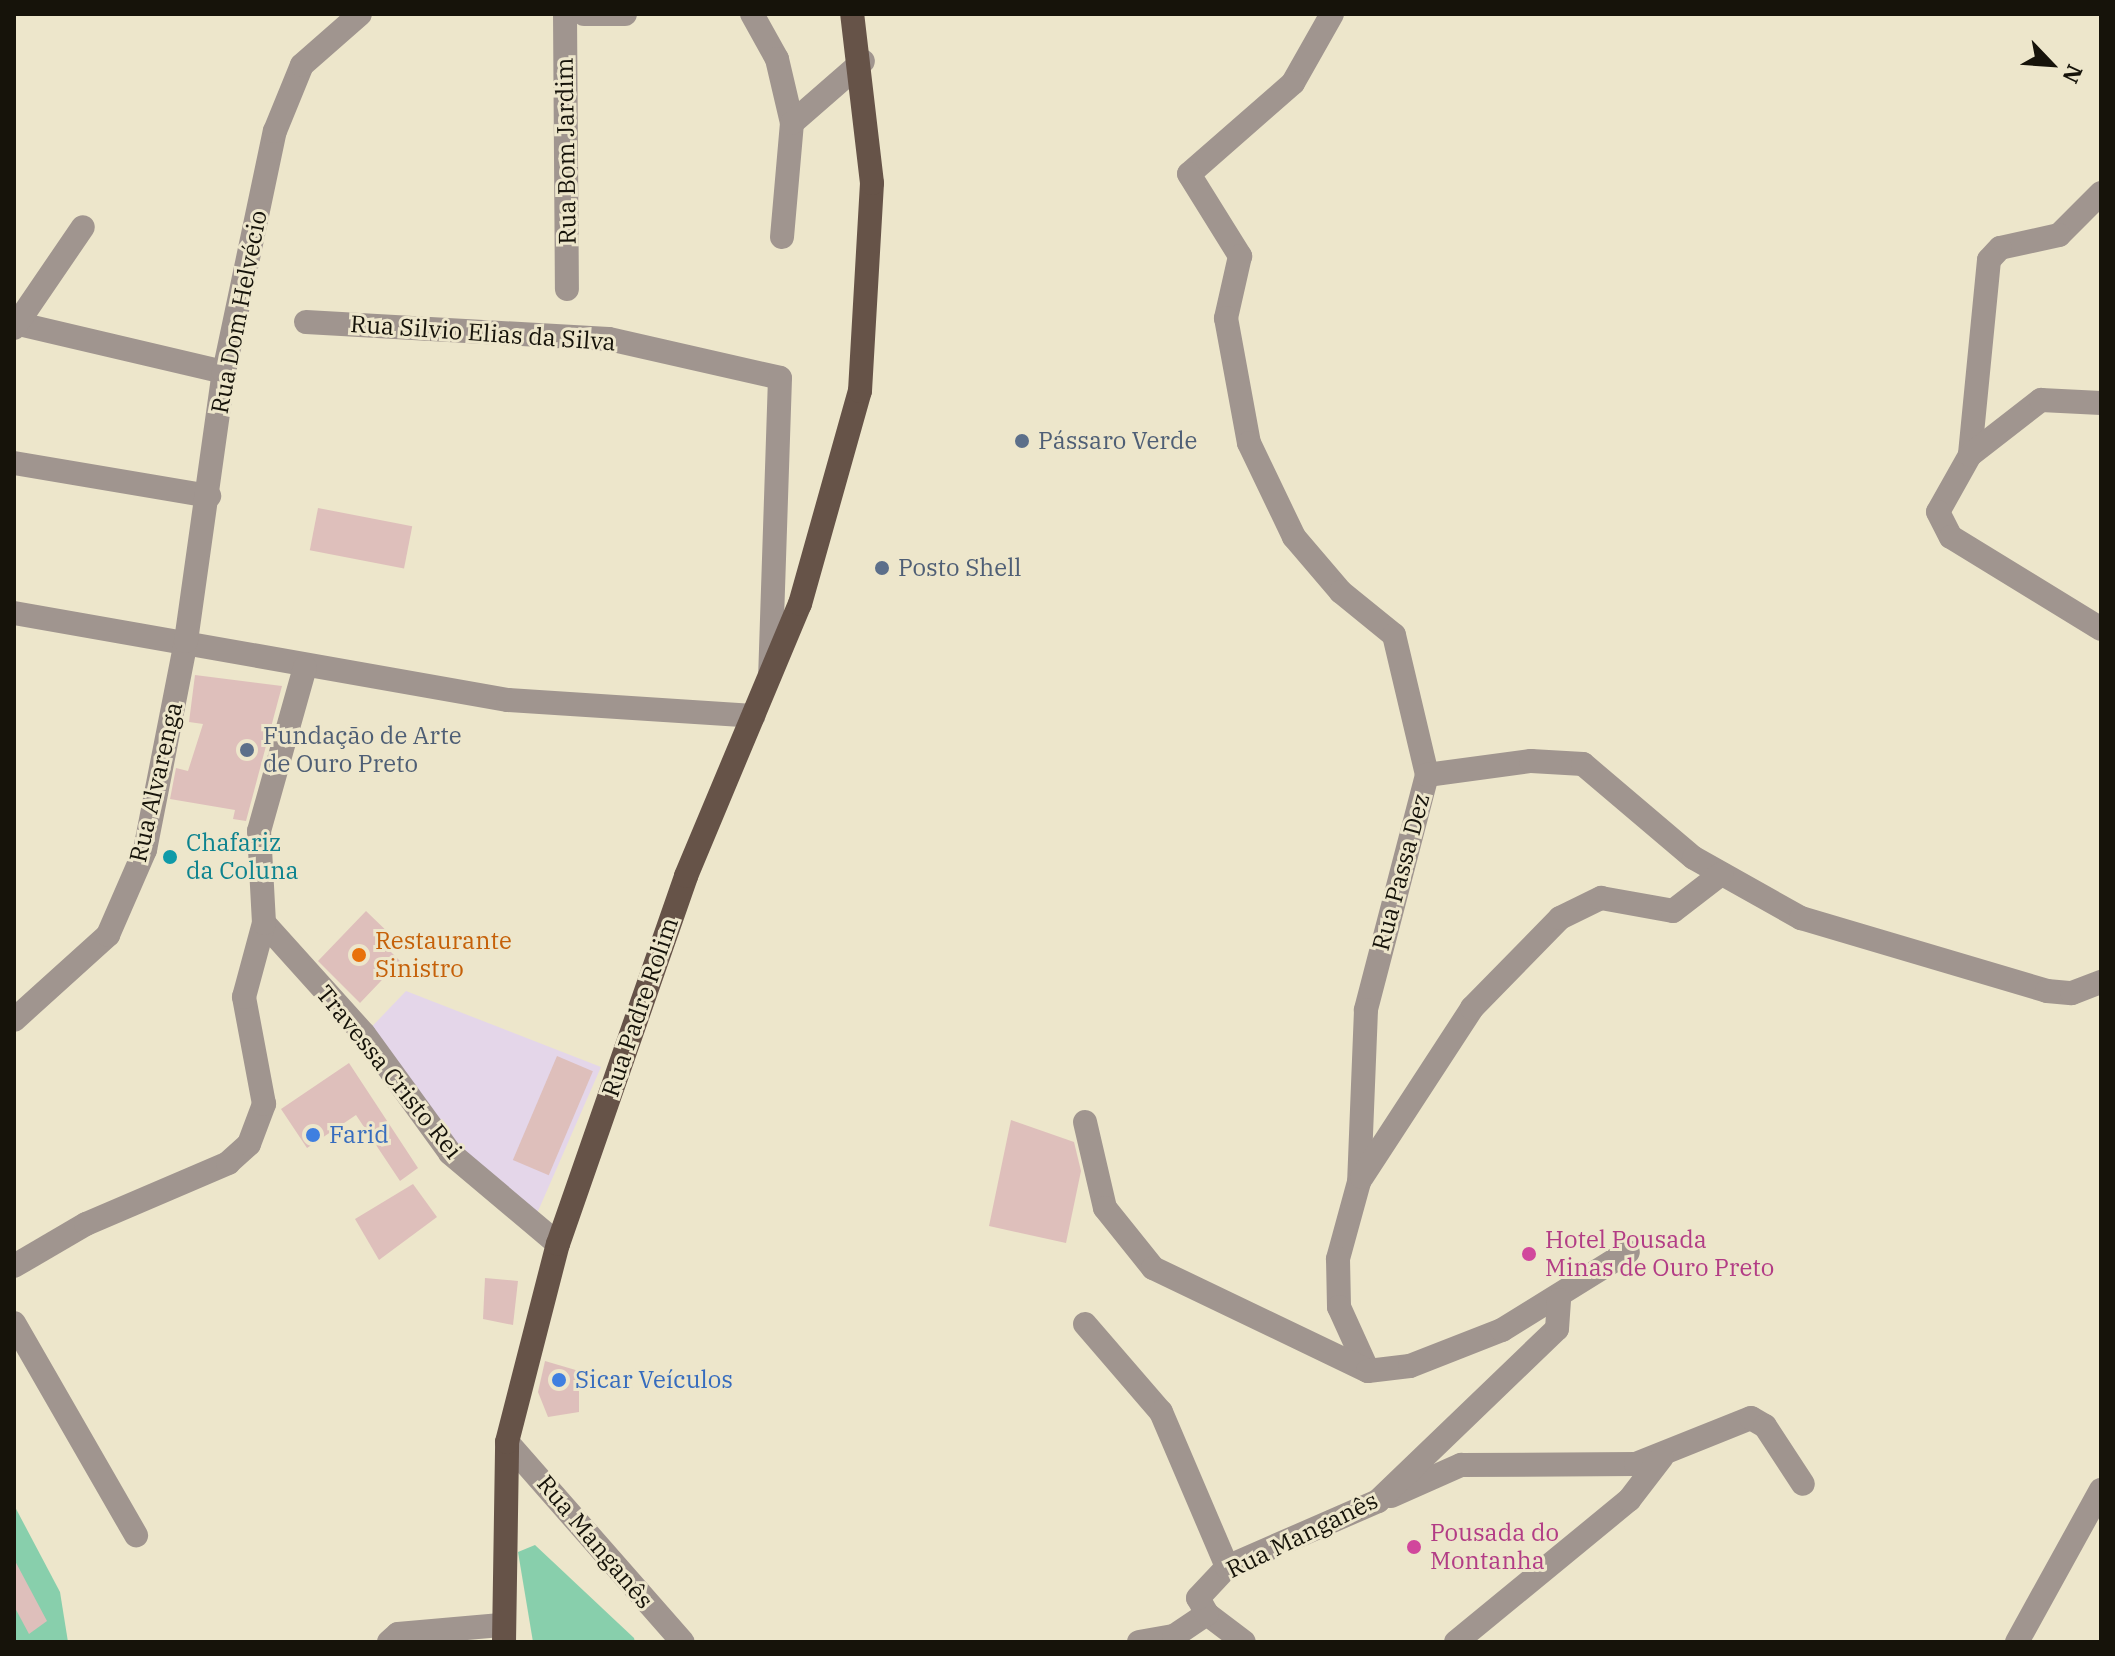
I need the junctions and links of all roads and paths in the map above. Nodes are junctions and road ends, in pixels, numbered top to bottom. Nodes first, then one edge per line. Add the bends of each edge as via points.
1 (360, 14) edge
2 (565, 14) edge
3 (584, 14) edge
4 (625, 14) edge
5 (752, 14) edge
6 (852, 14) edge
7 (1332, 14) edge
8 (863, 61) junction
9 (792, 123) junction
10 (2101, 193) edge
11 (83, 227) dead end
12 (782, 237) dead end
13 (567, 289) dead end
14 (306, 322) dead end
15 (15, 326) edge
16 (224, 372) junction
17 (2101, 403) edge
18 (1970, 455) junction
19 (14, 463) edge
20 (209, 496) junction
21 (14, 613) edge
22 (2101, 629) edge
23 (186, 641) junction
24 (305, 667) junction
25 (769, 685) junction
26 (753, 716) junction
27 (1427, 775) junction
28 (1721, 874) junction
29 (264, 923) junction
30 (2101, 982) edge
31 (14, 1020) edge
32 (1085, 1122) dead end
33 (1359, 1182) junction
34 (558, 1244) junction
35 (1628, 1252) dead end
36 (14, 1266) edge
37 (1559, 1300) junction
38 (14, 1323) edge
39 (1085, 1324) dead end
40 (1368, 1371) junction
41 (507, 1442) junction
42 (1662, 1457) junction
43 (1803, 1484) dead end
44 (2101, 1490) edge
45 (1378, 1501) junction
46 (136, 1535) dead end
47 (1227, 1567) junction
48 (1207, 1614) junction
49 (502, 1634) edge
50 (395, 1639) edge
51 (683, 1642) edge
52 (1139, 1642) edge
53 (1244, 1642) edge
54 (1456, 1642) edge
55 (2017, 1642) edge

1 - 16 street, Rua Dom Helvécio via 293,81 275,131
2 - 13 street, Rua Bom Jardim
3 - 4 street
5 - 9 street via 777,59
6 - 8 main road, Rua Padre Rolim
7 - 27 street, Rua Passa Dez via 1293,83 1189,174 1240,256 1226,318 1249,443 1294,537 1341,592 1394,635
8 - 9 street
8 - 25 main road, Rua Padre Rolim via 872,183 860,391 800,604
9 - 12 street
10 - 18 street via 2059,235 2000,248 1989,260
11 - 15 street
14 - 25 street, Rua Silvio Elias da Silva via 609,339 780,378
15 - 16 street
16 - 20 street, Rua Dom Helvécio
17 - 18 street via 2041,400
18 - 22 street via 1944,497 1940,524
19 - 20 street
20 - 23 street, Rua Dom Helvécio
21 - 23 street
23 - 24 street
23 - 31 street, Rua Alvarenga via 145,850 108,935
24 - 26 street via 508,700
24 - 29 street via 259,831
25 - 26 main road, Rua Padre Rolim
26 - 34 main road, Rua Padre Rolim via 686,876
27 - 28 street via 1531,761 1583,764
27 - 33 street, Rua Passa Dez via 1366,1010
28 - 30 street via 1801,918 2047,991 2072,993
28 - 33 street via 1673,911 1601,898 1560,918 1472,1008
29 - 34 street, Travessa Cristo Rei via 364,1034 450,1153
29 - 36 street via 244,997 264,1104 249,1144 228,1163 86,1224
32 - 40 street via 1105,1208 1153,1268
33 - 40 street, Rua Passa Dez via 1337,1280 1344,1327
34 - 41 main road, Rua Padre Rolim
35 - 37 street
37 - 40 street via 1410,1366
37 - 45 street, Rua Manganês via 1557,1329
38 - 46 street
39 - 47 street via 1161,1412
41 - 49 main road, Rua Padre Rolim
41 - 51 street, Rua Manganês
42 - 43 street via 1751,1418 1765,1426
42 - 45 street via 1572,1468 1461,1465
42 - 54 street via 1629,1500
44 - 55 street
45 - 47 street, Rua Manganês
47 - 48 street, Rua Manganês via 1198,1598
48 - 52 street via 1174,1636
48 - 53 street
49 - 50 street

